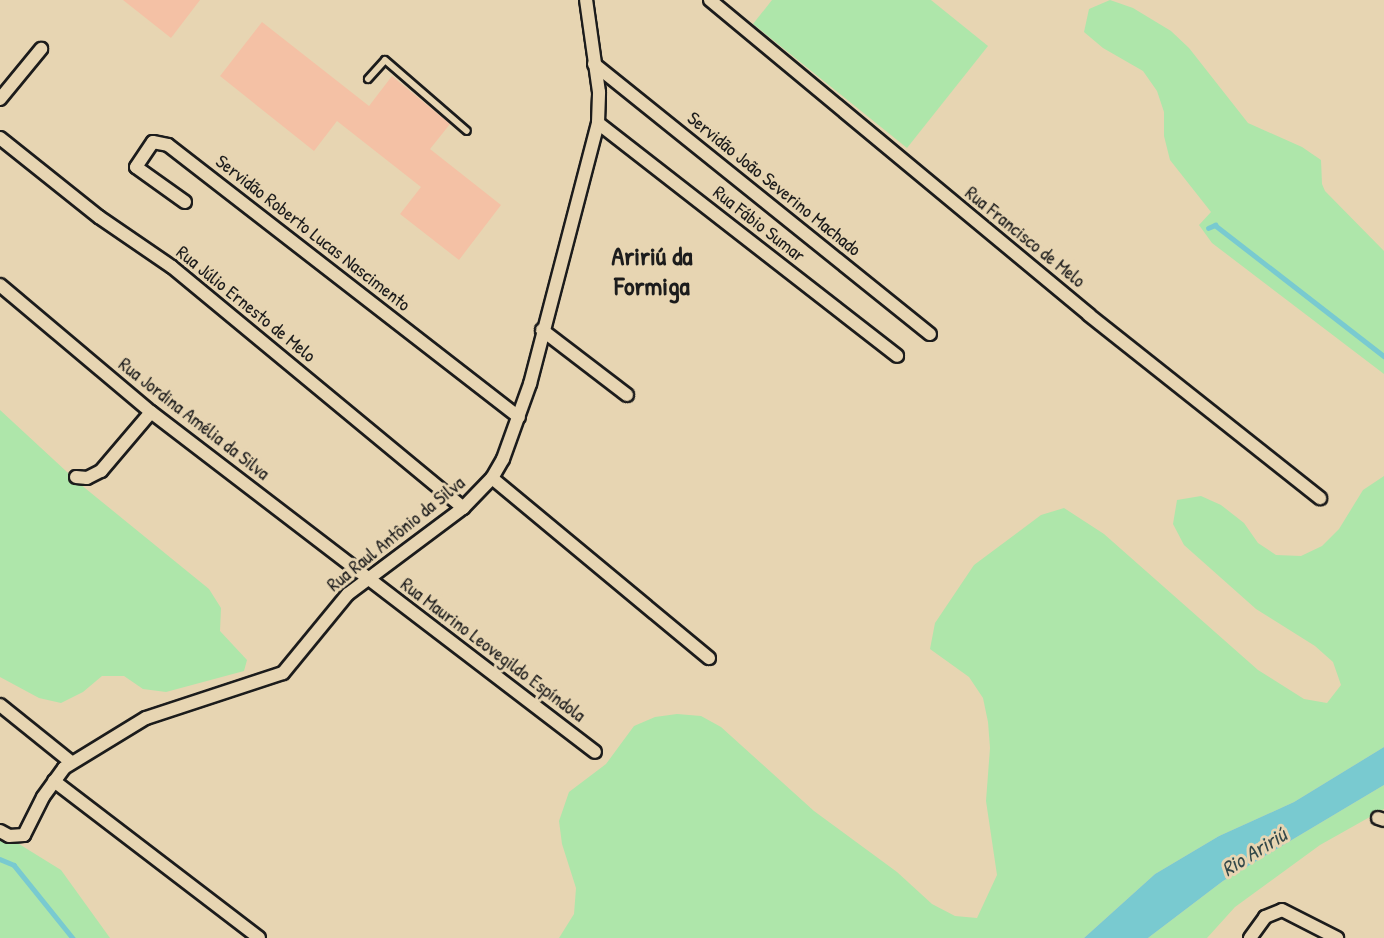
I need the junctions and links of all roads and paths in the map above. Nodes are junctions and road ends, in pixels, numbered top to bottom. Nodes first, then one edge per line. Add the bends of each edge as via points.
1 (586, 0) edge
2 (710, 0) edge
3 (41, 49) dead end
4 (594, 64) junction
5 (368, 79) dead end
6 (0, 99) edge
7 (598, 124) junction
8 (467, 131) dead end
9 (0, 138) edge
10 (185, 202) dead end
11 (0, 285) edge
12 (542, 330) junction
13 (930, 334) dead end
14 (897, 356) dead end
15 (627, 395) dead end
16 (151, 412) junction
17 (519, 417) junction
18 (76, 477) dead end
19 (492, 478) junction
20 (1320, 498) dead end
21 (463, 508) junction
22 (367, 579) junction
23 (709, 658) dead end
24 (0, 705) edge
25 (595, 752) dead end
26 (71, 762) junction
27 (54, 781) junction
28 (0, 831) edge
29 (259, 938) edge
30 (1250, 938) edge
31 (1337, 938) edge

1 - 4 street, Rua Raul Antônio da Silva
2 - 20 street, Rua Francisco de Melo via 1089,315
3 - 6 street
4 - 7 street, Rua Raul Antônio da Silva
4 - 13 street, Servidão João Severino Machado
5 - 8 lane via 385,60
7 - 12 street, Rua Raul Antônio da Silva
7 - 14 street, Rua Fábio Sumar
9 - 21 street, Rua Júlio Ernesto de Melo via 99,217 172,267
10 - 17 street, Servidão Roberto Lucas Nascimento via 136,167 153,142 168,145
11 - 16 street, Rua Jordina Amélia da Silva
12 - 15 street
12 - 17 street, Rua Raul Antônio da Silva
16 - 18 street via 101,471 87,478
16 - 22 street, Rua Jordina Amélia da Silva
17 - 19 street, Rua Raul Antônio da Silva
19 - 21 street, Rua Raul Antônio da Silva
19 - 23 street
21 - 22 street, Rua Raul Antônio da Silva
22 - 25 street, Rua Maurino Leovegildo Espíndola
22 - 26 street, Rua Raul Antônio da Silva via 334,608 283,673 146,718
24 - 26 street
26 - 27 street, Rua Raul Antônio da Silva
27 - 28 street, Rua Raul Antônio da Silva via 24,835
27 - 29 street
30 - 31 street via 1265,917 1282,911

